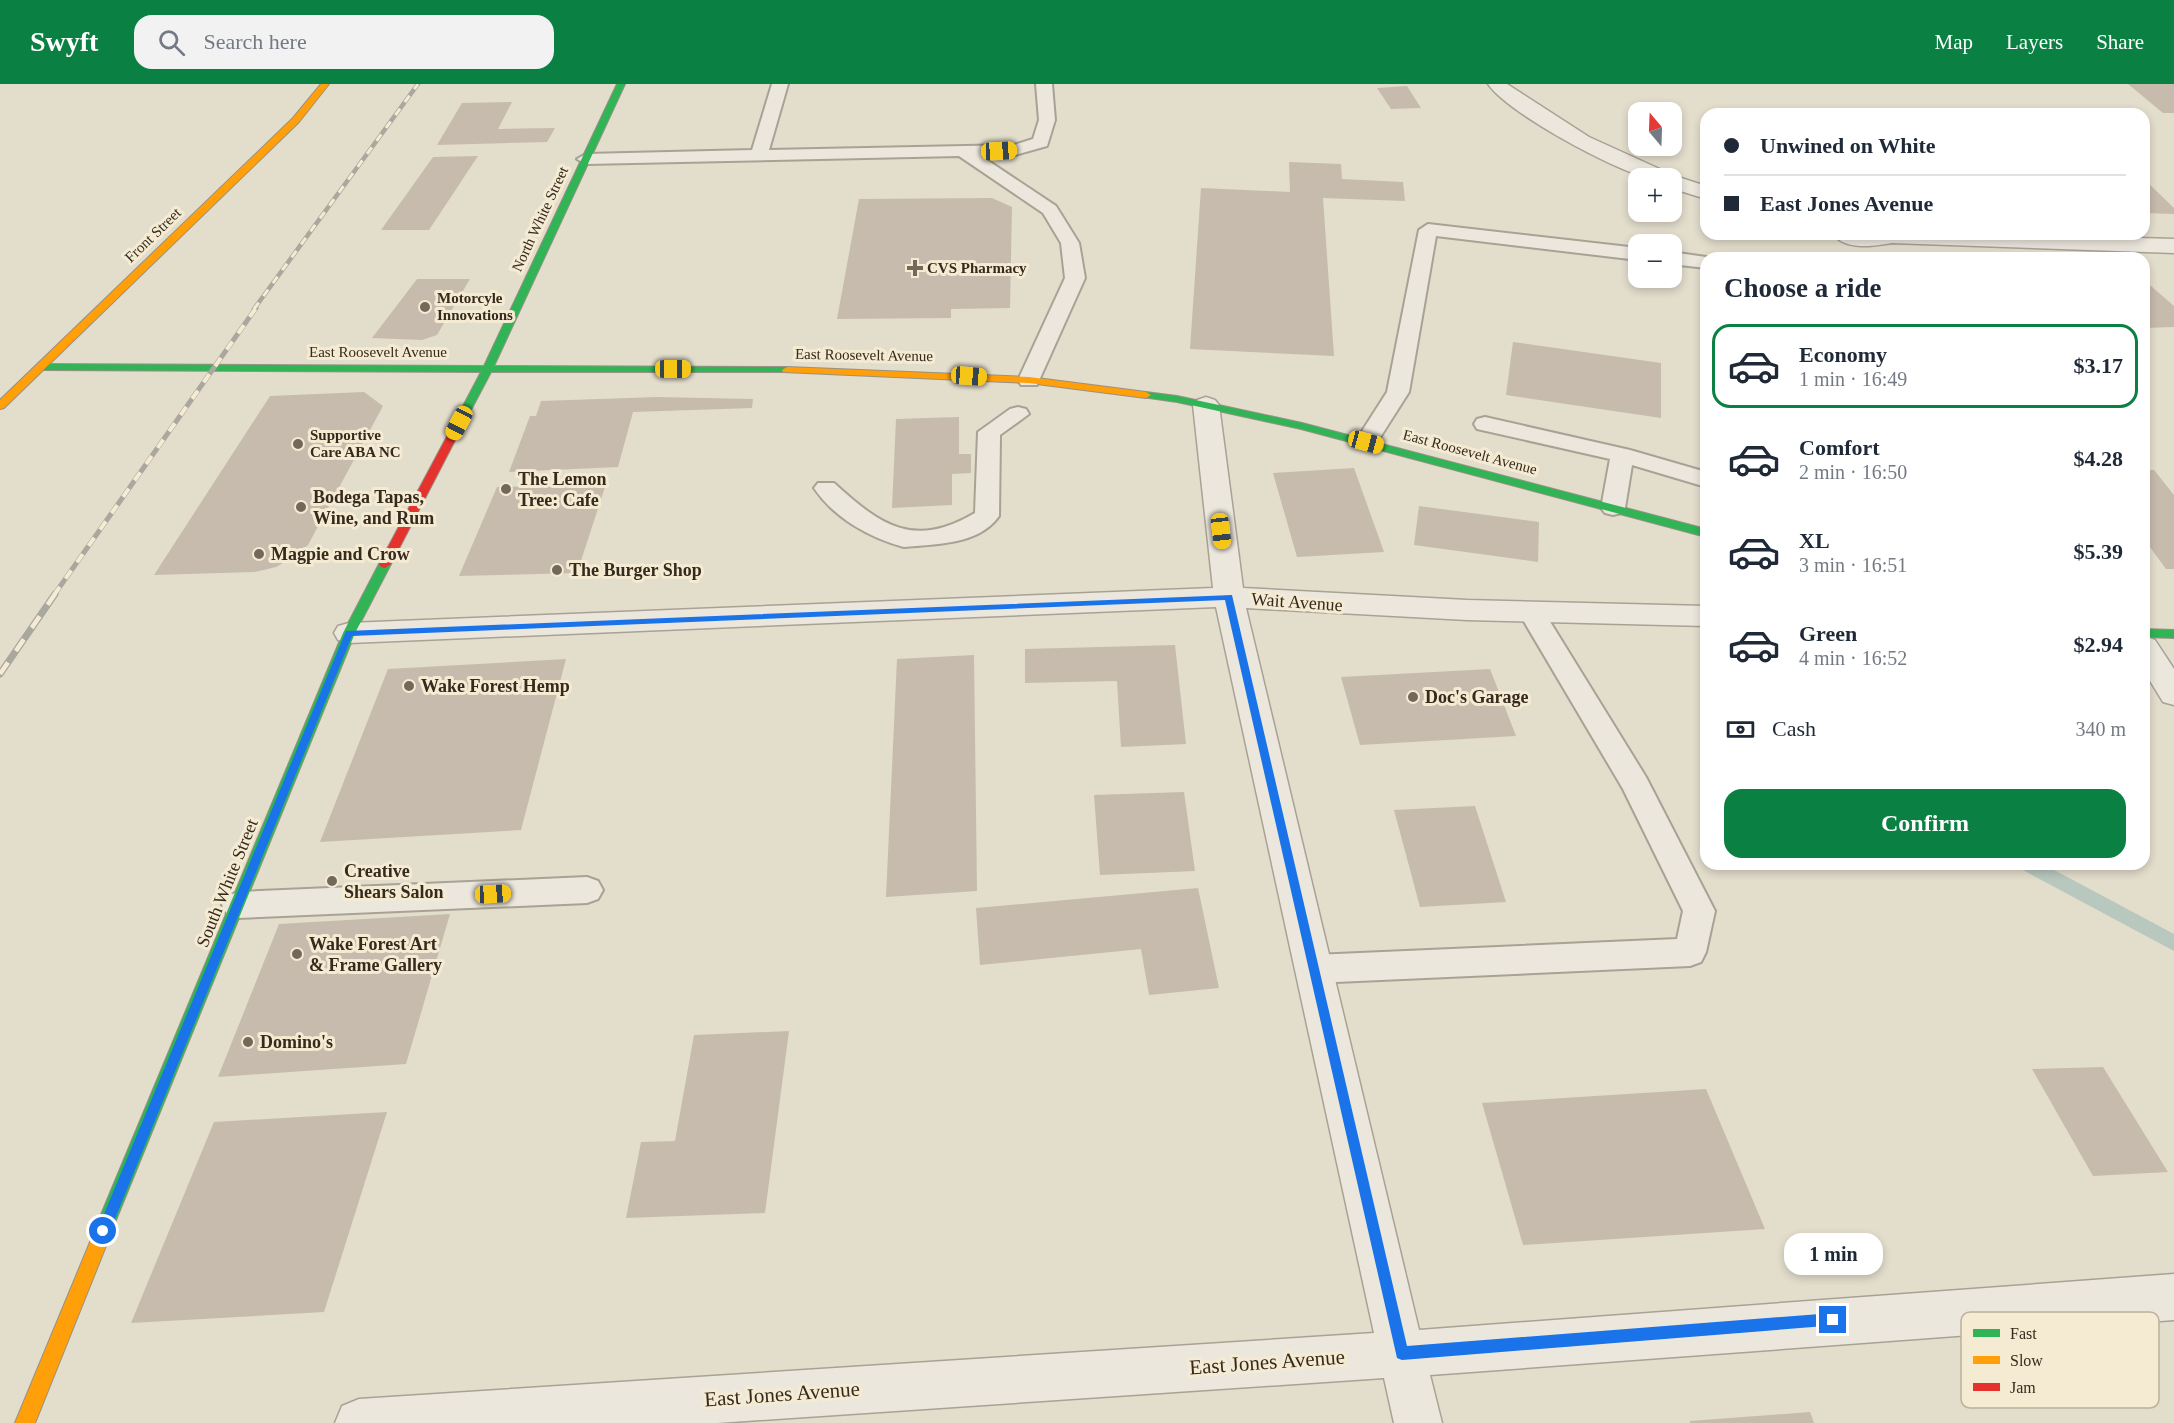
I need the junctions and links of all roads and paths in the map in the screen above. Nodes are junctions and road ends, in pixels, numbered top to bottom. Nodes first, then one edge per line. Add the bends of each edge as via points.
1 (621, 84) edge
2 (780, 84) edge
3 (1044, 84) edge
4 (1497, 84) edge
5 (325, 86) edge
6 (965, 153) junction
7 (759, 156) junction
8 (586, 159) junction
9 (1638, 168) edge
10 (1682, 184) edge
11 (1700, 191) edge
12 (1856, 240) edge
13 (1887, 240) edge
14 (1986, 240) edge
15 (2174, 246) edge
16 (1873, 249) edge
17 (1628, 253) edge
18 (1682, 259) edge
19 (1700, 261) edge
20 (40, 368) junction
21 (488, 368) junction
22 (1029, 380) junction
23 (1206, 405) junction
24 (0, 406) edge
25 (1018, 414) dead end
26 (1485, 424) dead end
27 (1366, 442) junction
28 (1622, 455) junction
29 (1700, 478) edge
30 (826, 488) dead end
31 (1613, 508) junction
32 (1700, 531) edge
33 (1228, 597) junction
34 (1532, 613) junction
35 (1700, 616) edge
36 (349, 633) junction
37 (2150, 633) edge
38 (2174, 634) edge
39 (2150, 656) edge
40 (2174, 694) edge
41 (587, 890) dead end
42 (238, 905) junction
43 (1314, 969) junction
44 (2174, 1297) edge
45 (1402, 1354) junction
46 (464, 1419) edge
47 (25, 1423) edge
48 (359, 1423) edge
49 (1418, 1423) edge

1 - 8 main road, North White Street
2 - 7 lane
3 - 6 lane via 1047,120 1041,142 1015,150
4 - 9 street via 1575,140
5 - 20 main road, Front Street via 288,128
6 - 7 lane
6 - 22 lane via 1050,210 1070,243 1075,278
7 - 8 lane
8 - 21 main road, North White Street
10 - 11 street
12 - 16 street
13 - 16 street
14 - 15 street
17 - 27 lane via 1428,230 1398,392
18 - 19 lane
20 - 21 main road, East Roosevelt Avenue
20 - 24 main road, Front Street
21 - 22 main road, East Roosevelt Avenue via 852,370
21 - 36 main road, South White Street
22 - 23 main road, East Roosevelt Avenue
23 - 27 main road, East Roosevelt Avenue
23 - 33 street
25 - 30 lane via 989,432 987,516 957,534 904,539 859,519
26 - 28 lane
27 - 31 main road, East Roosevelt Avenue
28 - 29 lane
28 - 31 lane
31 - 32 main road, East Roosevelt Avenue
33 - 34 street, Wait Avenue
33 - 36 street, Wait Avenue
33 - 43 street
34 - 35 street, Wait Avenue
34 - 43 lane via 1636,785 1699,912 1690,952
36 - 42 main road, South White Street
37 - 38 main road
39 - 40 street
41 - 42 lane
42 - 47 main road, South White Street
43 - 45 street
44 - 45 street, East Jones Avenue
45 - 46 street, East Jones Avenue
45 - 49 street
46 - 48 street, East Jones Avenue

